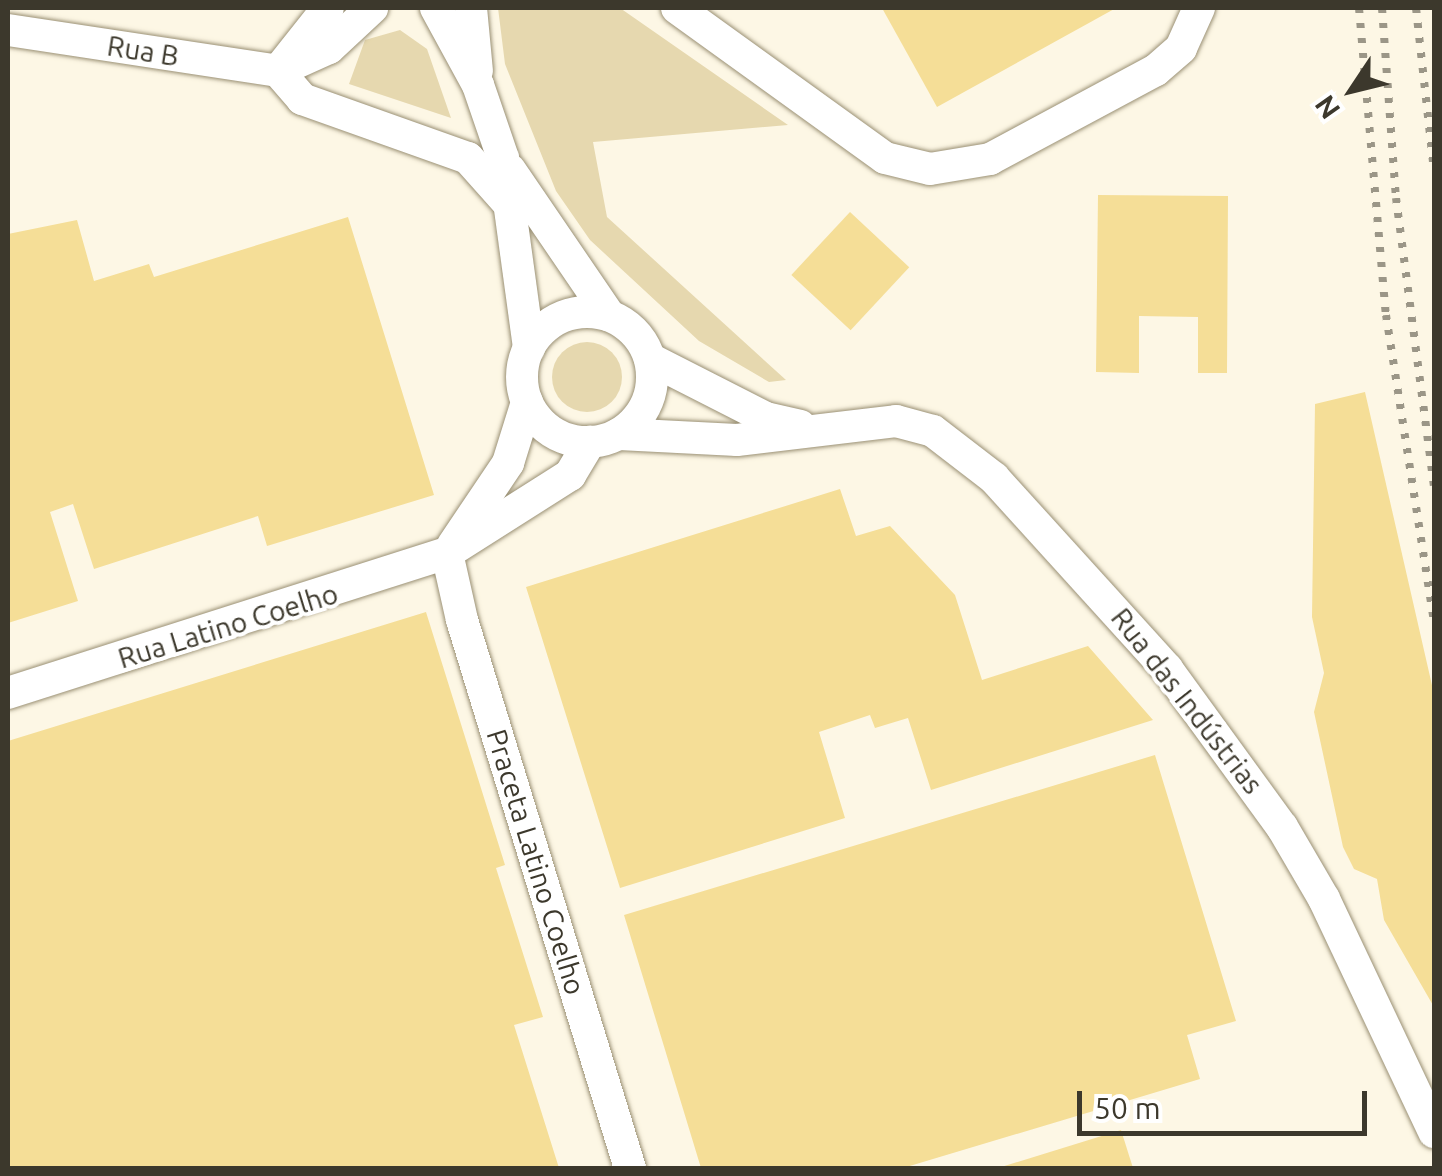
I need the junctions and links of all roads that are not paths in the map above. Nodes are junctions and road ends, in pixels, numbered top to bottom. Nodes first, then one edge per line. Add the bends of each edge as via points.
1 (328, 8) edge
2 (372, 8) edge
3 (436, 8) edge
4 (470, 8) edge
5 (677, 8) edge
6 (1199, 8) edge
7 (8, 30) edge
8 (278, 71) junction
9 (478, 85) junction
10 (503, 158) junction
11 (509, 204) junction
12 (609, 315) junction
13 (529, 348) junction
14 (650, 359) junction
15 (527, 402) junction
16 (809, 428) junction
17 (604, 438) junction
18 (448, 553) junction
19 (8, 694) edge
20 (1434, 1132) edge
21 (630, 1168) edge

1 - 8 street
2 - 8 street via 329,48
3 - 9 street
4 - 9 street
5 - 6 street via 885,158 930,169 990,160 1156,70 1181,48
7 - 8 street, Rua B
8 - 11 street via 302,99 468,158
9 - 10 street
10 - 11 street
10 - 12 street
11 - 13 street
12 - 13 street via 590,311 554,320
12 - 14 street via 642,340
13 - 15 street via 522,374
14 - 16 street, Rua das Indústrias via 766,418
14 - 17 street via 648,402
15 - 17 street via 552,432
15 - 18 street via 508,463
16 - 17 street, Rua das Indústrias via 736,440
16 - 20 street, Rua das Indústrias via 896,420 933,431 994,478 1102,592 1282,826 1324,899
17 - 18 street, Rua Latino Coelho via 570,475
18 - 19 street, Rua Latino Coelho
18 - 21 street, Praceta Latino Coelho via 462,620

